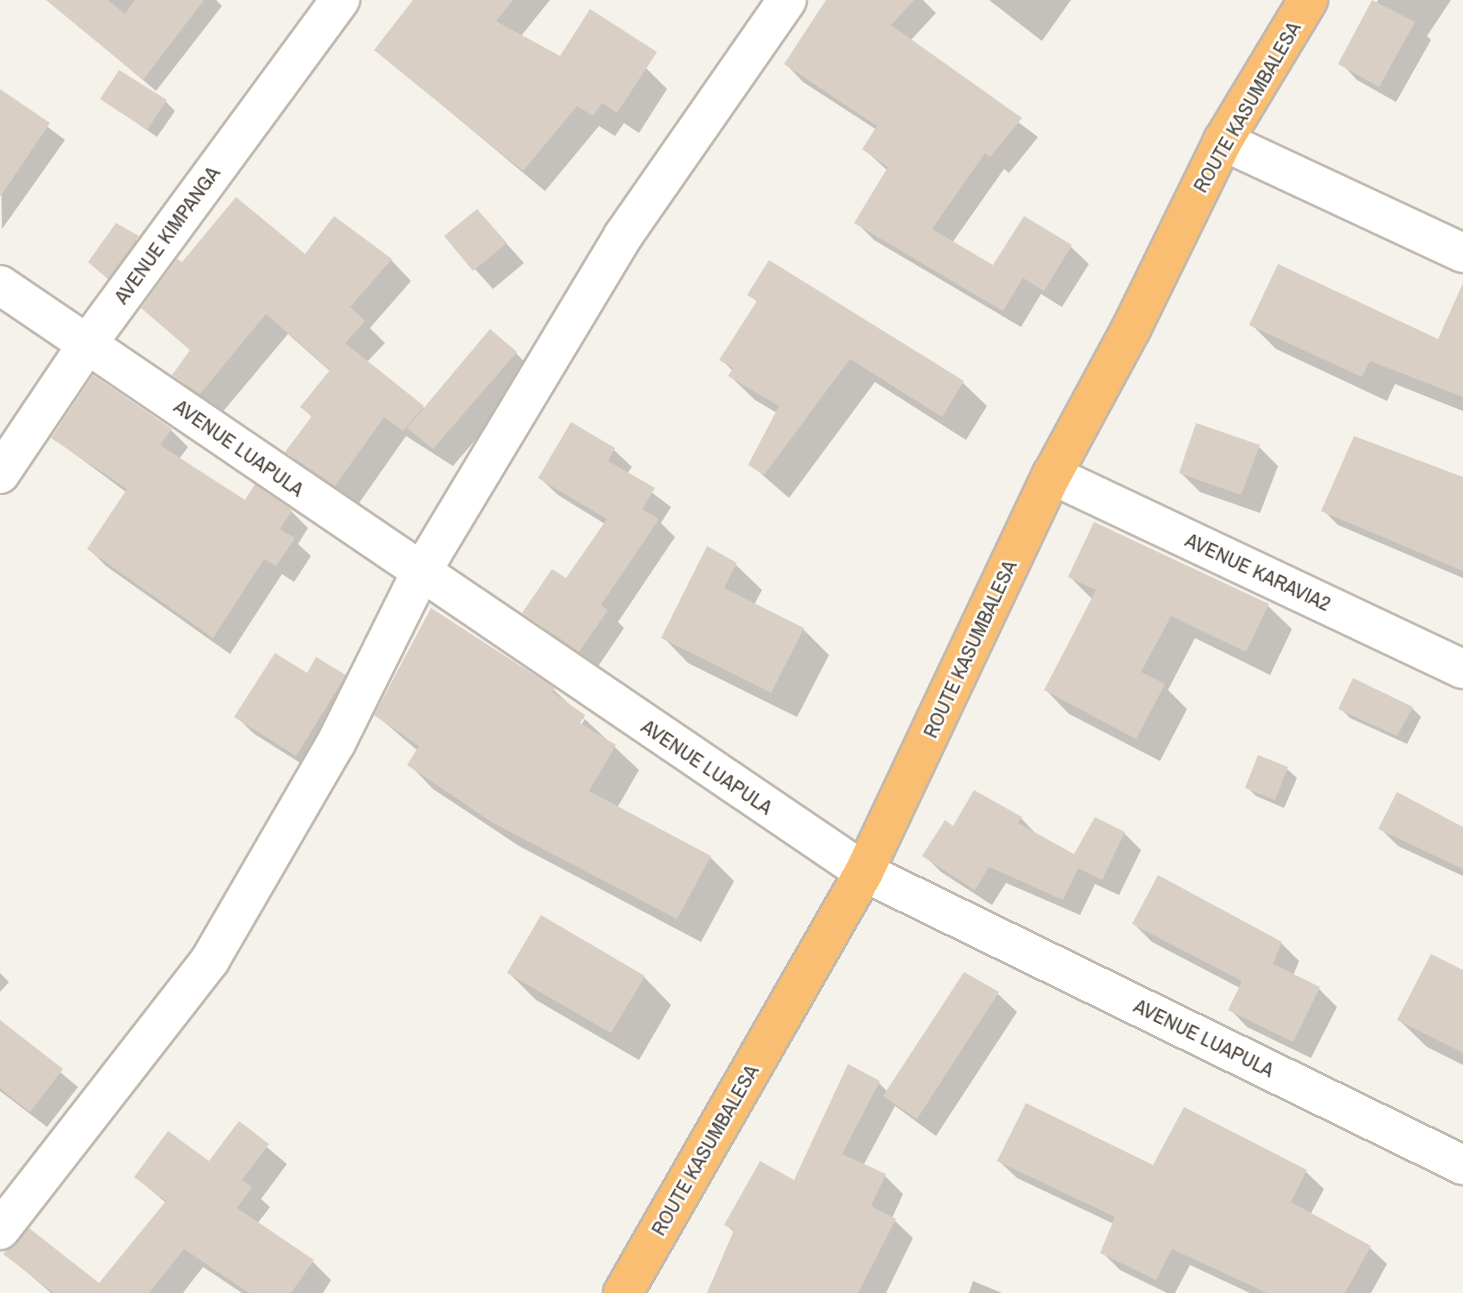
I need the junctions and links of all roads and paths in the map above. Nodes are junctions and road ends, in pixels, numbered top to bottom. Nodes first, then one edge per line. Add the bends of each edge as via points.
1 (340, 0) edge
2 (787, 0) edge
3 (1308, 0) edge
4 (1223, 141) junction
5 (1463, 253) edge
6 (0, 285) edge
7 (88, 343) junction
8 (0, 474) edge
9 (1052, 475) junction
10 (420, 574) junction
11 (1463, 669) edge
12 (864, 872) junction
13 (1463, 1165) edge
14 (0, 1230) edge
15 (623, 1293) edge

1 - 7 street, AVENUE KIMPANGA
2 - 10 street via 623,236
3 - 4 highway, ROUTE KASUMBALESA
4 - 5 street
4 - 9 highway, ROUTE KASUMBALESA via 1131,330
6 - 7 street, AVENUE LUAPULA
7 - 8 street, AVENUE KIMPANGA
7 - 10 street, AVENUE LUAPULA
9 - 11 street, AVENUE KARAVIA2
9 - 12 highway, ROUTE KASUMBALESA
10 - 12 street, AVENUE LUAPULA
10 - 14 street via 336,743 210,960
12 - 13 street, AVENUE LUAPULA
12 - 15 highway, ROUTE KASUMBALESA

